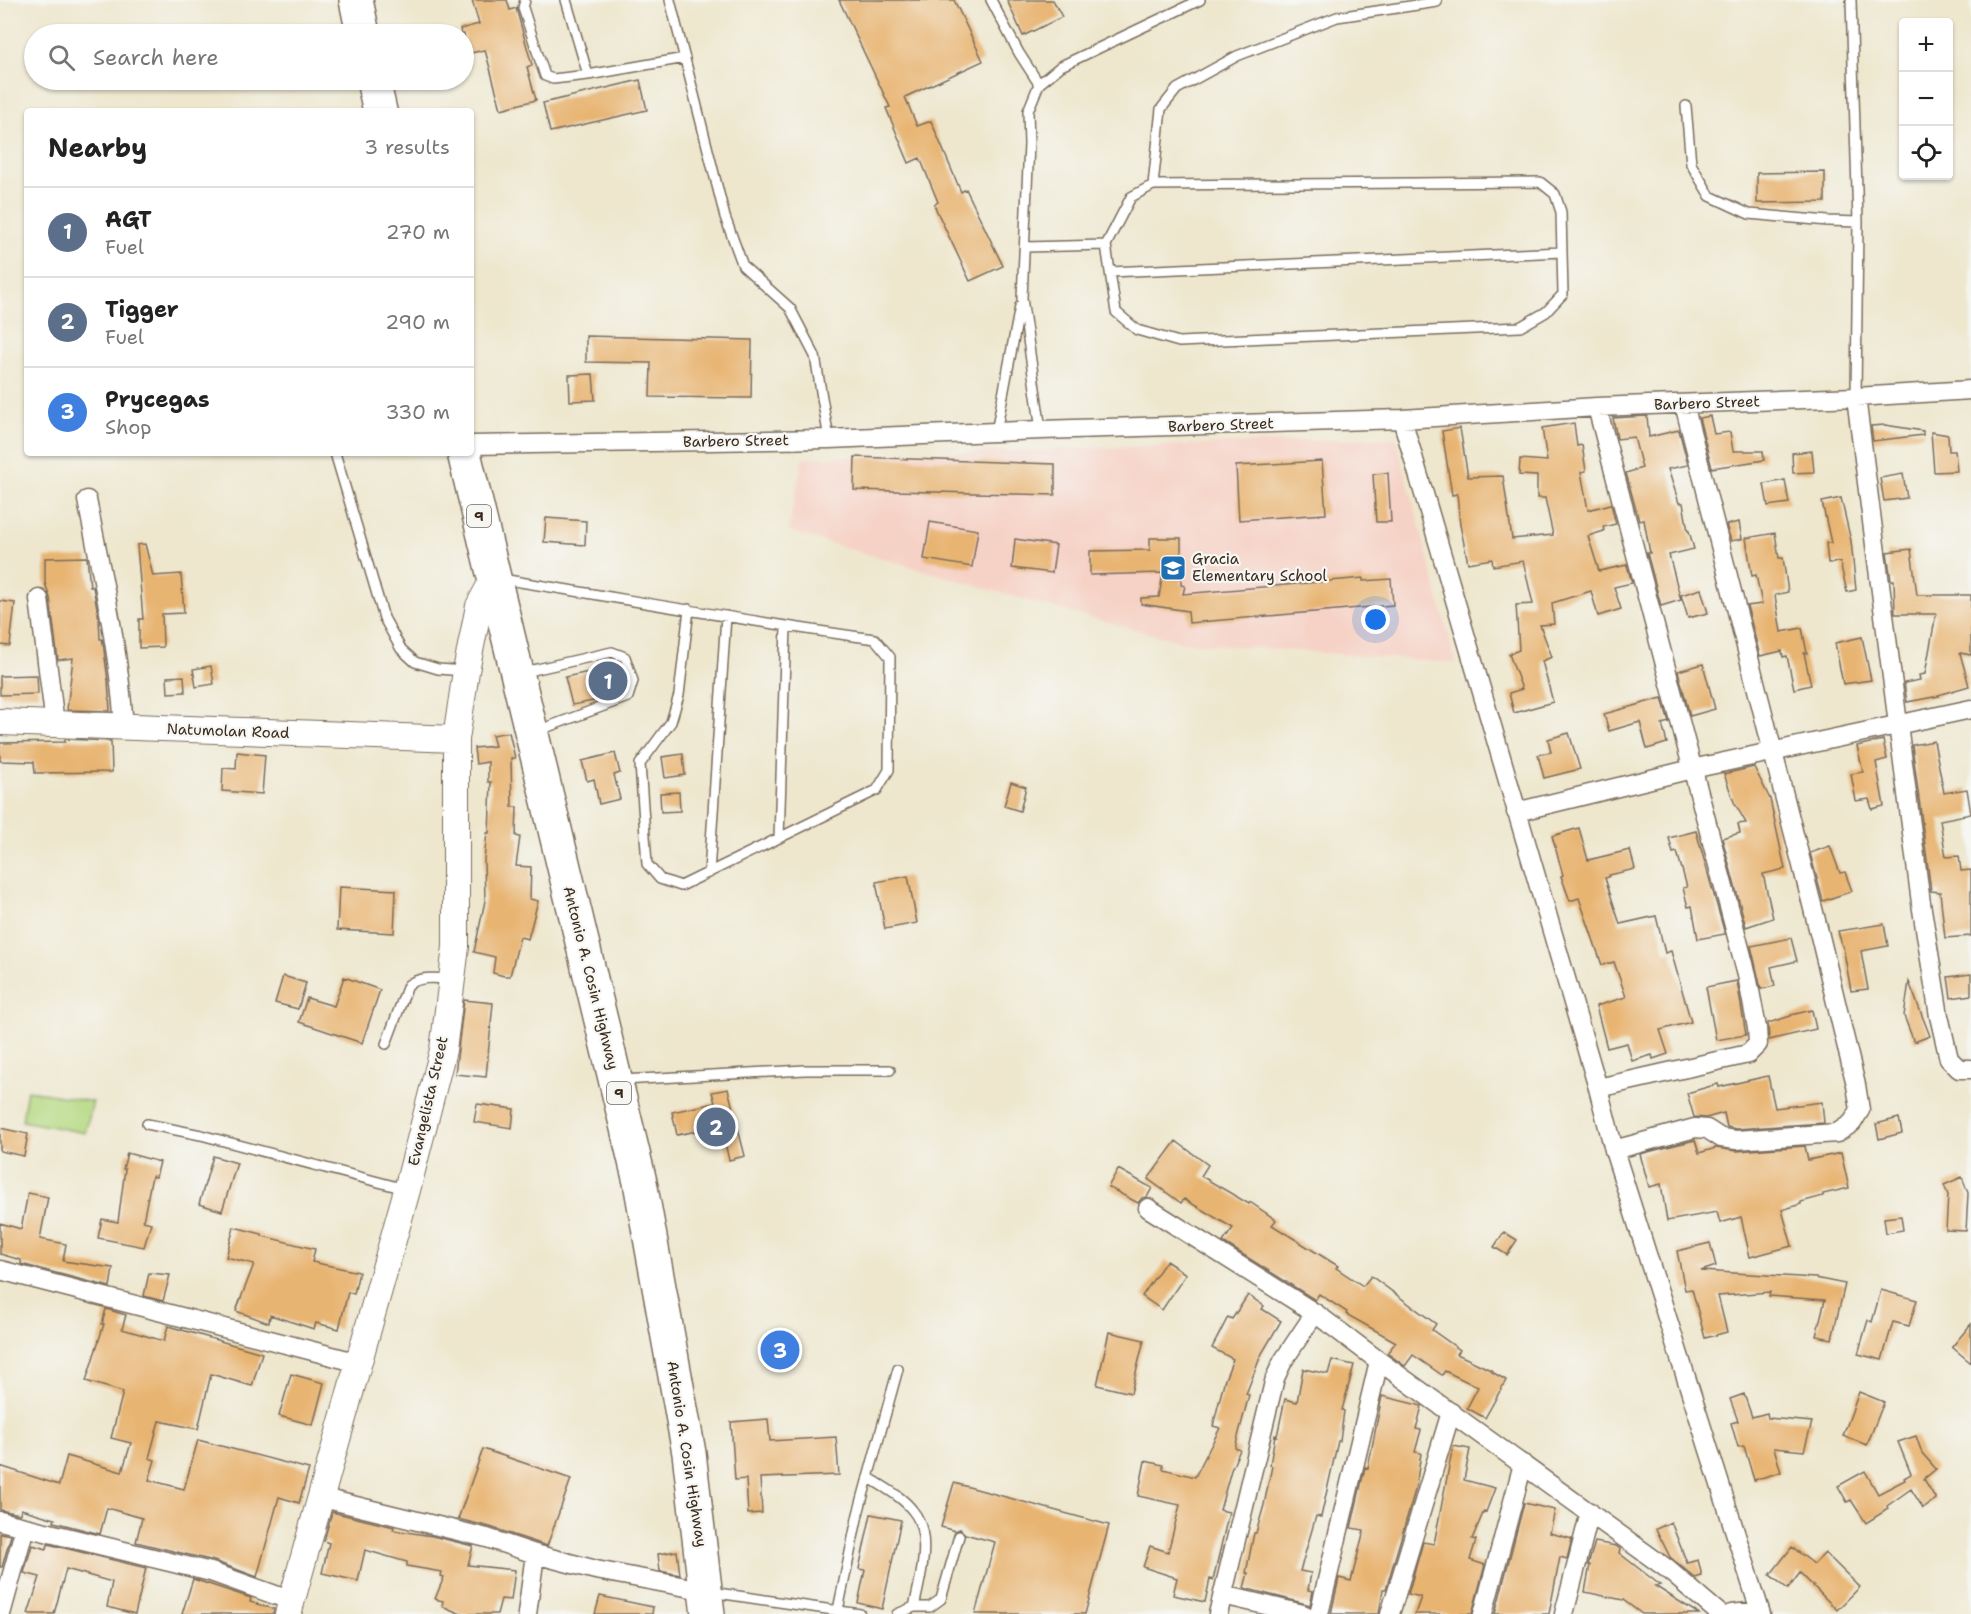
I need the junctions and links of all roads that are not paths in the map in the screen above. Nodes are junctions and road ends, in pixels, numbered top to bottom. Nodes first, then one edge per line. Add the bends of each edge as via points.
1 (356, 0) edge
2 (525, 0) edge
3 (566, 0) edge
4 (670, 0) edge
5 (991, 0) edge
6 (1200, 0) edge
7 (1851, 0) edge
8 (1437, 2) dead end
9 (361, 24) edge
10 (685, 58) junction
11 (588, 75) junction
12 (1039, 84) junction
13 (375, 90) edge
14 (1686, 106) dead end
15 (379, 108) edge
16 (1153, 184) junction
17 (1858, 222) junction
18 (1106, 245) junction
19 (1025, 247) junction
20 (1562, 252) junction
21 (1110, 272) junction
22 (1022, 298) junction
23 (1971, 390) edge
24 (1856, 397) junction
25 (1684, 404) junction
26 (1597, 407) junction
27 (1402, 419) junction
28 (1041, 430) junction
29 (996, 432) junction
30 (829, 439) junction
31 (474, 445) edge
32 (336, 456) edge
33 (465, 456) edge
34 (87, 500) dead end
35 (494, 578) junction
36 (39, 599) dead end
37 (689, 609) junction
38 (726, 616) junction
39 (786, 627) junction
40 (466, 671) junction
41 (517, 673) junction
42 (1971, 709) edge
43 (0, 722) edge
44 (55, 724) junction
45 (1899, 724) junction
46 (124, 727) junction
47 (532, 733) junction
48 (456, 739) junction
49 (1773, 752) junction
50 (1692, 769) junction
51 (1516, 812) junction
52 (779, 838) junction
53 (709, 873) junction
54 (452, 979) junction
55 (386, 1044) dead end
56 (1971, 1069) edge
57 (890, 1070) dead end
58 (616, 1080) junction
59 (1598, 1088) junction
60 (147, 1124) dead end
61 (1614, 1149) junction
62 (407, 1190) junction
63 (1148, 1208) dead end
64 (0, 1270) edge
65 (1315, 1312) junction
66 (1379, 1361) junction
67 (358, 1363) junction
68 (898, 1369) dead end
69 (1451, 1412) junction
70 (1522, 1464) junction
71 (867, 1477) junction
72 (319, 1497) junction
73 (1590, 1512) junction
74 (0, 1521) edge
75 (25, 1527) junction
76 (959, 1536) dead end
77 (535, 1554) junction
78 (1223, 1595) junction
79 (707, 1603) edge
80 (290, 1607) edge
81 (914, 1607) junction
82 (838, 1611) junction
83 (1760, 1612) edge
84 (1, 1614) edge
85 (527, 1614) edge
86 (860, 1614) edge
87 (897, 1614) edge
88 (1218, 1614) edge
89 (1303, 1614) edge
90 (1319, 1614) edge
91 (1390, 1614) edge
92 (1483, 1614) edge
93 (1564, 1614) edge
94 (1720, 1614) edge
95 (1731, 1614) edge

1 - 9 highway
2 - 11 lane via 523,8 545,76 553,79
3 - 11 lane
4 - 10 lane
5 - 12 lane
6 - 12 lane via 1061,66
7 - 17 lane
8 - 16 lane via 1337,17 1237,56 1177,89 1161,109
10 - 11 lane
10 - 30 lane via 732,237 743,266 790,308 814,356
12 - 19 lane via 1028,111
13 - 15 highway
14 - 17 lane via 1690,164 1710,196 1749,214
16 - 18 lane via 1131,196
16 - 20 lane via 1540,182 1555,194 1561,212
17 - 24 lane
18 - 19 lane
18 - 21 lane
19 - 22 lane
20 - 21 lane
20 - 21 lane via 1563,294 1546,312 1520,327 1214,341 1179,342 1137,330 1116,312
22 - 28 lane
22 - 29 lane
23 - 24 street, Barbero Street
24 - 25 street, Barbero Street
24 - 45 street
25 - 26 street, Barbero Street
25 - 49 street
26 - 27 street, Barbero Street
26 - 50 street
27 - 28 street, Barbero Street
27 - 51 street
28 - 29 street, Barbero Street
29 - 30 street, Barbero Street
30 - 31 street, Barbero Street
32 - 40 lane via 384,618 400,649 415,663
33 - 35 highway, Antonio A. Cosin Highway / 9
34 - 46 street via 114,637
35 - 37 lane
35 - 40 street, Evangelista Street via 479,606
35 - 41 highway, Antonio A. Cosin Highway / 9
36 - 44 street
37 - 38 lane
37 - 53 lane via 679,695 671,722 640,764 647,864 660,879 681,886
38 - 39 lane
38 - 53 lane
39 - 52 lane
39 - 52 lane via 875,639 890,657 889,770 877,790
40 - 48 street, Evangelista Street
41 - 47 highway, Antonio A. Cosin Highway / 9
41 - 47 lane via 612,652 625,657 633,681 628,697
42 - 45 street
43 - 44 street, Natumolan Road
44 - 46 street, Natumolan Road
45 - 49 street
45 - 56 street via 1920,903 1939,1016 1949,1059 1959,1069
46 - 48 street, Natumolan Road
47 - 58 highway, Antonio A. Cosin Highway / 9
48 - 54 street, Evangelista Street via 456,947
49 - 50 street
49 - 61 street via 1860,1110 1852,1123 1837,1132 1736,1140 1695,1128
50 - 51 street
50 - 59 street via 1747,975 1758,1044 1748,1054
51 - 59 street
52 - 53 lane
54 - 55 lane via 427,978 408,986
54 - 62 street, Evangelista Street via 443,1050
57 - 58 lane via 806,1070
58 - 79 highway, Antonio A. Cosin Highway / 9 via 640,1182 678,1383
59 - 61 street
60 - 62 lane
61 - 83 street
62 - 67 street, Evangelista Street
63 - 65 street
64 - 67 street
65 - 66 street
65 - 78 street via 1275,1378
66 - 69 street
66 - 90 street
67 - 72 street, Evangelista Street
68 - 71 lane
69 - 70 street
69 - 91 street
70 - 73 street
70 - 92 street
71 - 81 lane via 914,1511 923,1531 923,1566
71 - 82 lane
72 - 77 street via 487,1538
72 - 80 street, Evangelista Street
73 - 93 street
73 - 94 street
74 - 75 street
75 - 80 street via 211,1572
75 - 84 street
76 - 81 lane via 941,1599 930,1607
77 - 79 street
77 - 85 street
78 - 88 street
78 - 89 street
79 - 82 lane
81 - 87 lane
82 - 86 lane
83 - 95 street

